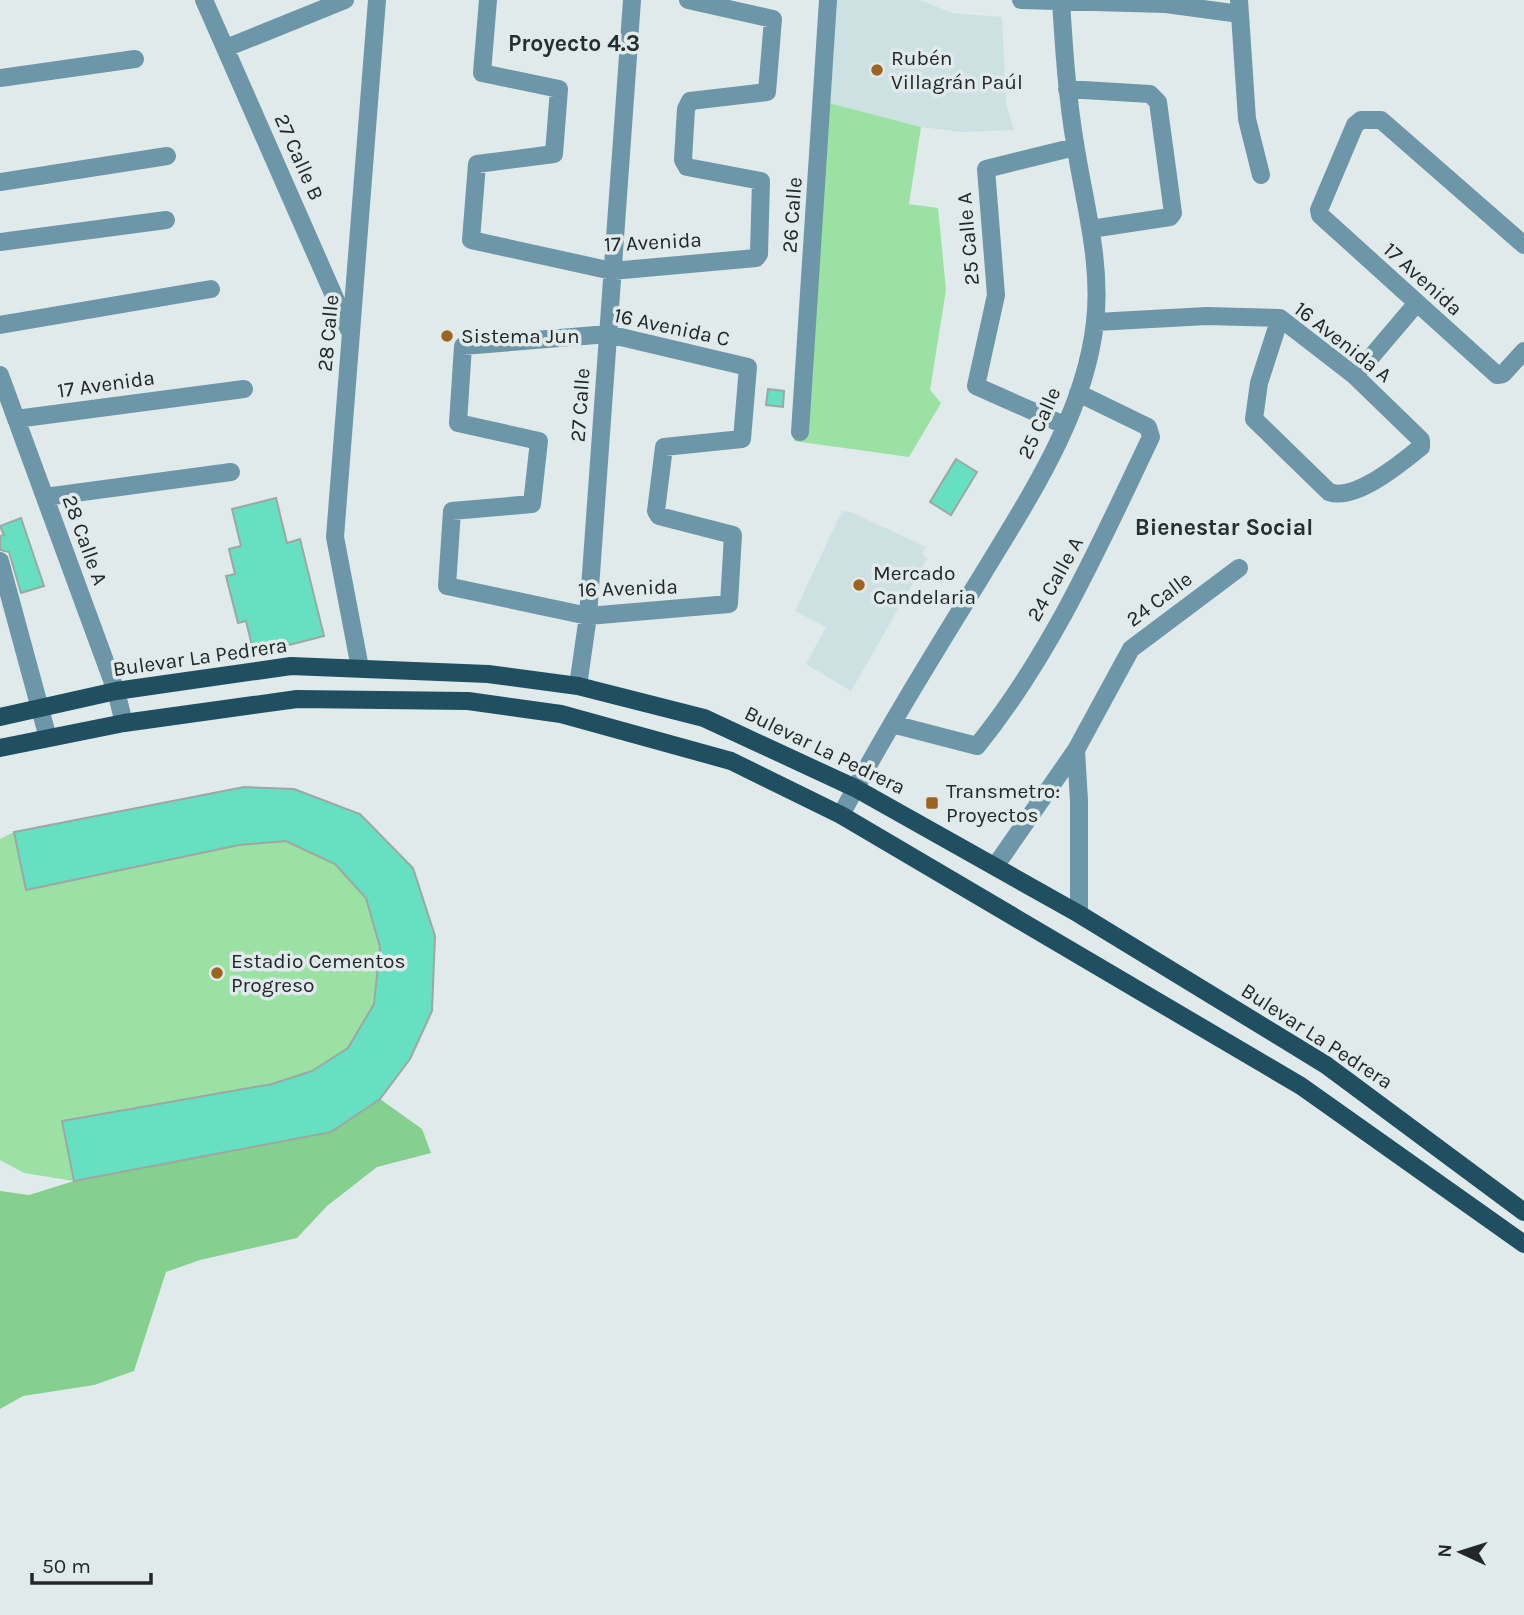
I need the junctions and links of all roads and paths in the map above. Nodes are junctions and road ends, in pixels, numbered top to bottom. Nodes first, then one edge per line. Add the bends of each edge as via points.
1 (204, 0) edge
2 (345, 0) edge
3 (377, 0) edge
4 (488, 0) edge
5 (632, 0) edge
6 (688, 0) edge
7 (828, 0) edge
8 (1021, 0) edge
9 (1061, 1) edge
10 (1240, 7) edge
11 (226, 48) junction
12 (135, 60) dead end
13 (0, 78) edge
14 (1067, 89) junction
15 (1075, 147) junction
16 (167, 156) dead end
17 (1261, 175) dead end
18 (0, 182) edge
19 (166, 220) dead end
20 (1091, 229) junction
21 (0, 242) edge
22 (1524, 245) edge
23 (612, 271) junction
24 (211, 289) dead end
25 (1416, 304) junction
26 (1280, 318) junction
27 (1096, 322) junction
28 (0, 325) edge
29 (351, 333) junction
30 (608, 334) junction
31 (1524, 351) edge
32 (0, 374) edge
33 (1355, 376) junction
34 (244, 389) dead end
35 (1078, 393) junction
36 (16, 419) junction
37 (1064, 425) junction
38 (800, 432) dead end
39 (231, 472) dead end
40 (45, 497) junction
41 (0, 561) edge
42 (1239, 568) dead end
43 (447, 586) joint
44 (5, 589) edge
45 (729, 604) joint
46 (588, 616) junction
47 (360, 668) junction
48 (578, 686) junction
49 (116, 691) junction
50 (41, 708) junction
51 (0, 717) edge
52 (124, 723) junction
53 (892, 724) junction
54 (48, 738) junction
55 (0, 748) edge
56 (1076, 750) junction
57 (855, 788) junction
58 (841, 815) junction
59 (996, 865) junction
60 (1079, 914) junction
61 (1524, 1212) edge
62 (1524, 1244) edge

1 - 11 street, 27 Calle B
2 - 11 street
3 - 29 street, 28 Calle
4 - 23 street, 17 Avenida via 482,72 559,89 554,154 477,164 471,240
5 - 23 street, 27 Calle
6 - 23 street, 17 Avenida via 772,19 767,92 693,99 686,109 683,160 687,167 761,181 756,258
7 - 38 street, 26 Calle
8 - 9 street
9 - 10 street
9 - 14 street, 25 Calle
10 - 17 street via 1247,119
11 - 29 street, 27 Calle B
12 - 13 street
14 - 15 street, 25 Calle
14 - 20 street via 1150,94 1158,102 1173,213
15 - 20 street, 25 Calle
15 - 37 street, 25 Calle A via 986,169 996,295 976,386
16 - 18 street
19 - 21 street
20 - 27 street, 25 Calle
22 - 25 street, 17 Avenida via 1381,120 1361,120 1355,125 1320,215
23 - 30 street, 27 Calle
24 - 28 street
25 - 31 street, 17 Avenida via 1497,375
25 - 33 street
26 - 27 street, 16 Avenida A via 1207,316
26 - 33 street, 16 Avenida A
26 - 33 street, 16 Avenida A via 1253,414 1329,492 1346,494 1421,447 1421,440
27 - 35 street, 25 Calle
29 - 47 street, 28 Calle via 335,537
30 - 43 street, 16 Avenida C via 463,346 457,422 538,442 532,504 452,512
30 - 45 street, 16 Avenida C via 746,366 742,439 664,447 657,514 733,535
30 - 46 street, 27 Calle
32 - 36 street, 28 Calle A
34 - 36 street, 17 Avenida
35 - 37 street, 25 Calle
35 - 53 street, 24 Calle A via 1148,427 1151,438 1041,651 975,746
36 - 40 street, 28 Calle A
37 - 53 street, 25 Calle via 1033,491
39 - 40 street
40 - 49 street, 28 Calle A
41 - 44 street
42 - 56 street, 24 Calle via 1130,649
43 - 46 street, 16 Avenida
44 - 50 street
45 - 46 street, 16 Avenida
46 - 48 street, 27 Calle
47 - 48 main road, Bulevar La Pedrera via 488,674
47 - 49 main road, Bulevar La Pedrera via 291,666
48 - 57 main road, Bulevar La Pedrera via 704,718
49 - 50 main road, Bulevar La Pedrera
49 - 52 street, 28 Calle A
50 - 51 main road, Bulevar La Pedrera
50 - 54 street
52 - 54 main road
52 - 58 main road via 297,699 468,701 561,714 731,761
53 - 57 street, 25 Calle
54 - 55 main road
56 - 59 street, 24 Calle
56 - 60 street
57 - 58 street, 25 Calle
57 - 59 main road, Bulevar La Pedrera
58 - 62 main road via 1301,1086
59 - 60 main road, Bulevar La Pedrera
60 - 61 main road, Bulevar La Pedrera via 1326,1065

